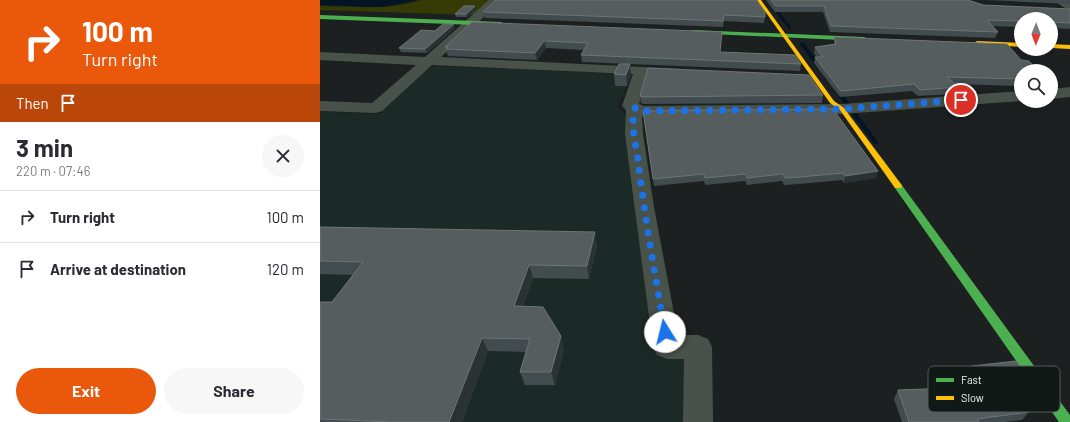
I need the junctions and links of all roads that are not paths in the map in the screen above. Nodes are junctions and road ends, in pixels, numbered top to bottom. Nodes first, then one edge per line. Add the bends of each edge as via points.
1 (496, 0) edge
2 (759, 0) edge
3 (1058, 0) edge
4 (1048, 9) edge
5 (1070, 9) edge
6 (320, 17) edge
7 (471, 23) junction
8 (514, 25) edge
9 (681, 31) edge
10 (785, 36) junction
11 (874, 39) edge
12 (967, 43) edge
13 (1014, 45) edge
14 (1058, 46) edge
15 (1070, 47) edge
16 (320, 56) edge
17 (429, 61) junction
18 (641, 71) junction
19 (688, 73) edge
20 (799, 77) edge
21 (815, 77) junction
22 (1070, 92) edge
23 (1058, 93) edge
24 (1014, 96) edge
25 (320, 106) edge
26 (635, 108) junction
27 (848, 108) junction
28 (1027, 366) edge
29 (1059, 412) edge
30 (698, 422) edge
31 (1066, 422) edge

1 - 7 street
2 - 10 street
3 - 5 street
4 - 5 street
6 - 7 street
7 - 8 street
7 - 17 street
9 - 10 street
10 - 11 street
10 - 21 street
12 - 13 street
14 - 15 street
16 - 17 street
17 - 18 street
17 - 25 street via 376,108
18 - 19 street
18 - 26 street via 630,106
20 - 21 street
21 - 27 street via 832,102
22 - 23 street
24 - 27 street
26 - 27 street via 641,111
26 - 30 street via 635,138 643,201 667,347 698,348
27 - 28 street
29 - 31 street

